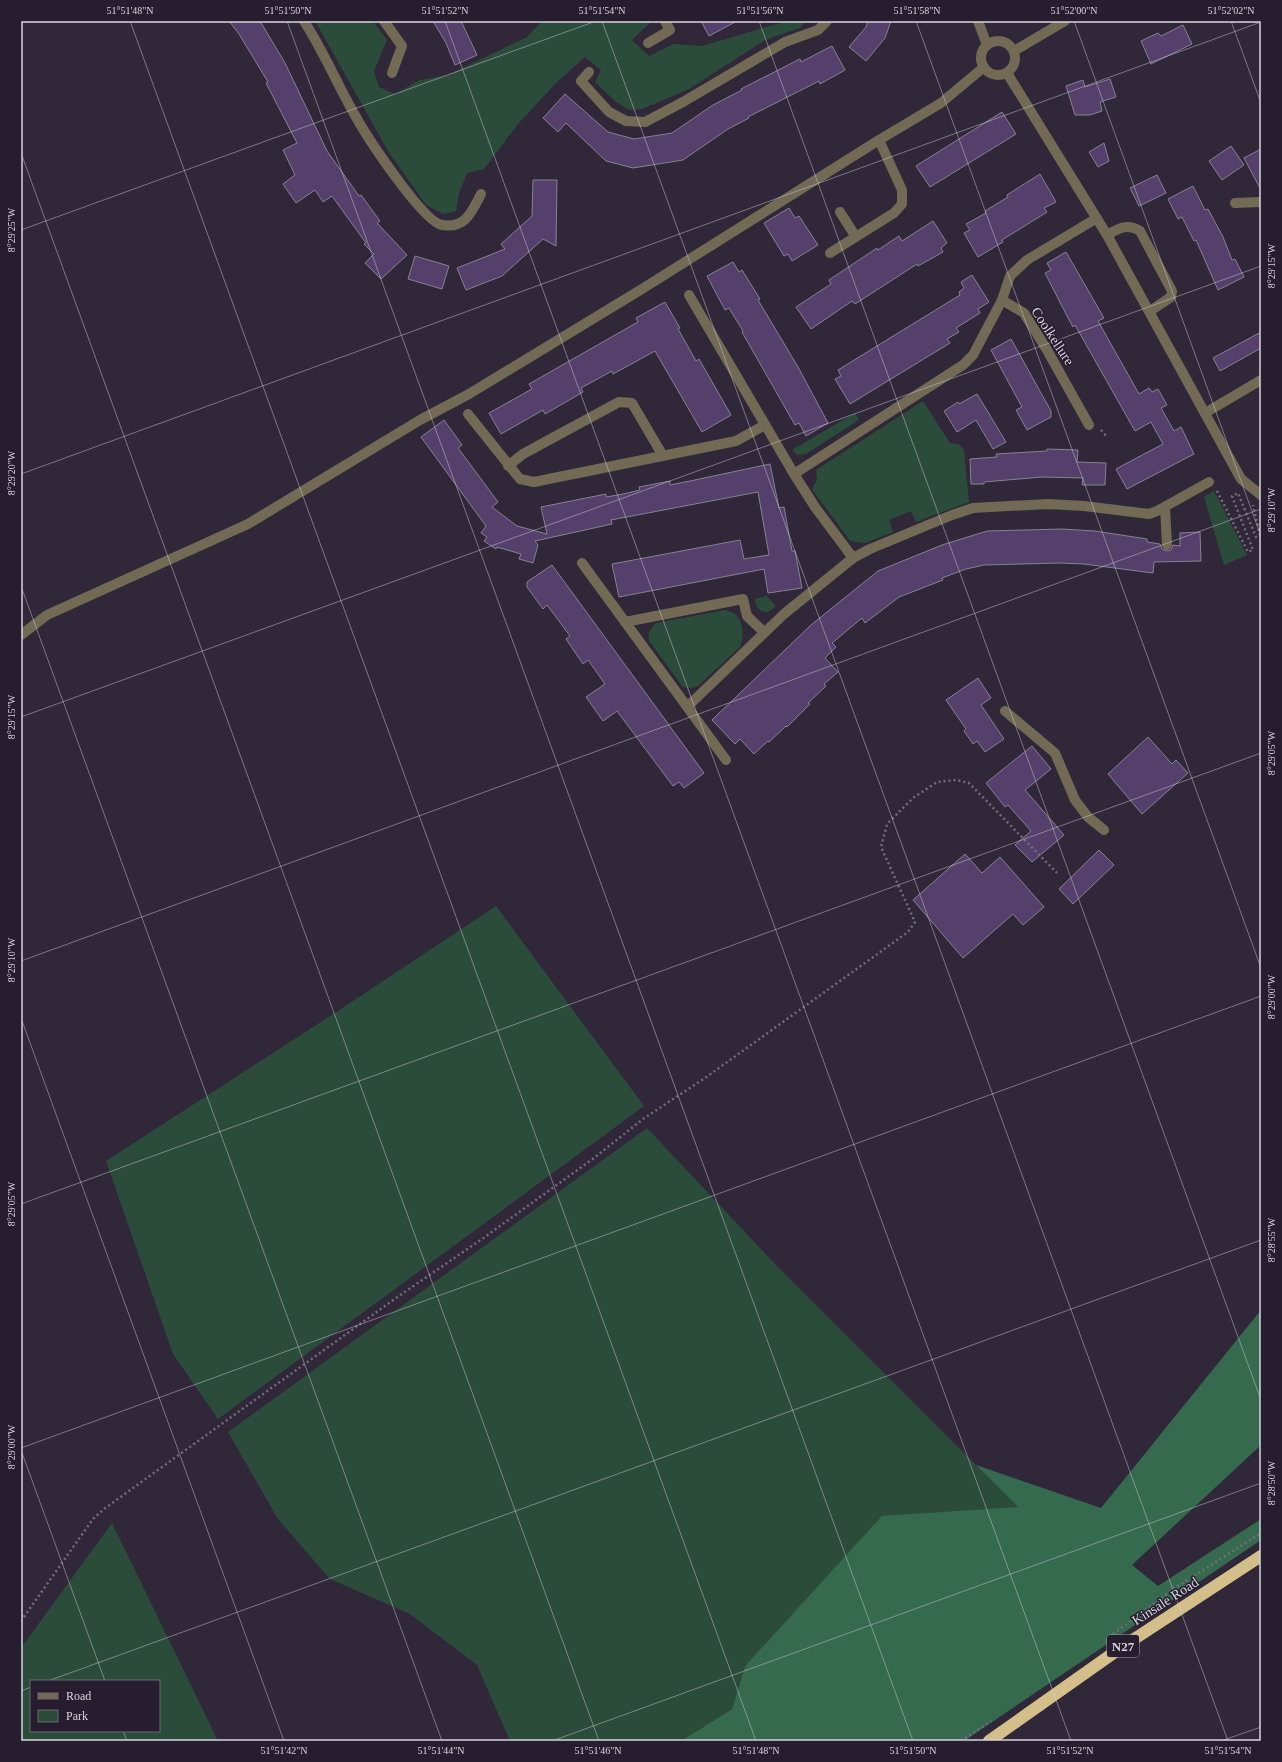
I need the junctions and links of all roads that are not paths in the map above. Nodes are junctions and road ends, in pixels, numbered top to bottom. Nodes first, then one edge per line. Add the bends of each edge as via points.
1 (304, 21) edge
2 (384, 21) edge
3 (665, 21) edge
4 (827, 21) edge
5 (978, 21) edge
6 (1065, 21) edge
7 (648, 43) dead end
8 (987, 45) junction
9 (1014, 51) junction
10 (984, 67) junction
11 (589, 72) dead end
12 (392, 73) dead end
13 (1007, 73) junction
14 (879, 140) junction
15 (482, 194) dead end
16 (1261, 202) edge
17 (1235, 203) dead end
18 (840, 212) dead end
19 (1097, 218) junction
20 (1107, 235) junction
21 (856, 238) junction
22 (830, 253) dead end
23 (689, 295) dead end
24 (1002, 300) junction
25 (1150, 311) junction
26 (1261, 380) edge
27 (1205, 413) junction
28 (468, 414) dead end
29 (765, 425) junction
30 (1089, 426) dead end
31 (663, 456) junction
32 (508, 466) junction
33 (794, 474) junction
34 (1212, 484) road end
35 (1261, 495) edge
36 (1165, 507) junction
37 (1167, 545) dead end
38 (853, 558) junction
39 (582, 563) dead end
40 (625, 622) junction
41 (764, 632) junction
42 (21, 635) edge
43 (688, 706) junction
44 (1005, 711) dead end
45 (726, 760) dead end
46 (1104, 830) dead end
47 (1261, 1556) edge
48 (989, 1741) edge

1 - 15 street via 382,159 424,213 441,225 455,225 465,221
2 - 12 street via 402,46
3 - 7 street via 670,30
4 - 11 street via 818,30 785,42 645,122 626,121 609,112 581,81
5 - 8 street
6 - 9 street
8 - 9 street via 1002,41
8 - 10 street via 981,58
9 - 13 street via 1016,61
10 - 13 street via 992,74
10 - 14 street via 941,103
13 - 19 street
14 - 21 street via 902,190 902,204 894,213
14 - 42 street via 642,289 248,524 46,615
16 - 17 street
18 - 21 street
19 - 20 street
19 - 24 street via 1027,260 1010,276
20 - 25 street
20 - 25 street via 1125,226 1133,226 1140,231 1172,292 1171,297
21 - 22 street
23 - 29 street
24 - 30 street, Coolkellure via 1024,313
24 - 33 street via 973,355 962,365
25 - 27 street
26 - 27 street
27 - 35 street via 1240,479
28 - 32 street
29 - 31 street via 736,441
29 - 33 street
31 - 32 street via 534,482 520,479
31 - 32 street via 632,403 619,402 523,454
33 - 38 street
34 - 36 street
36 - 37 street
36 - 38 street via 1149,514 1048,504 973,508
38 - 41 street
39 - 40 street
40 - 41 street via 743,599 748,616
40 - 43 street
41 - 43 street
43 - 45 street
44 - 46 street via 1055,753 1075,800 1088,817
47 - 48 highway, Kinsale Road / N27 via 1122,1647

